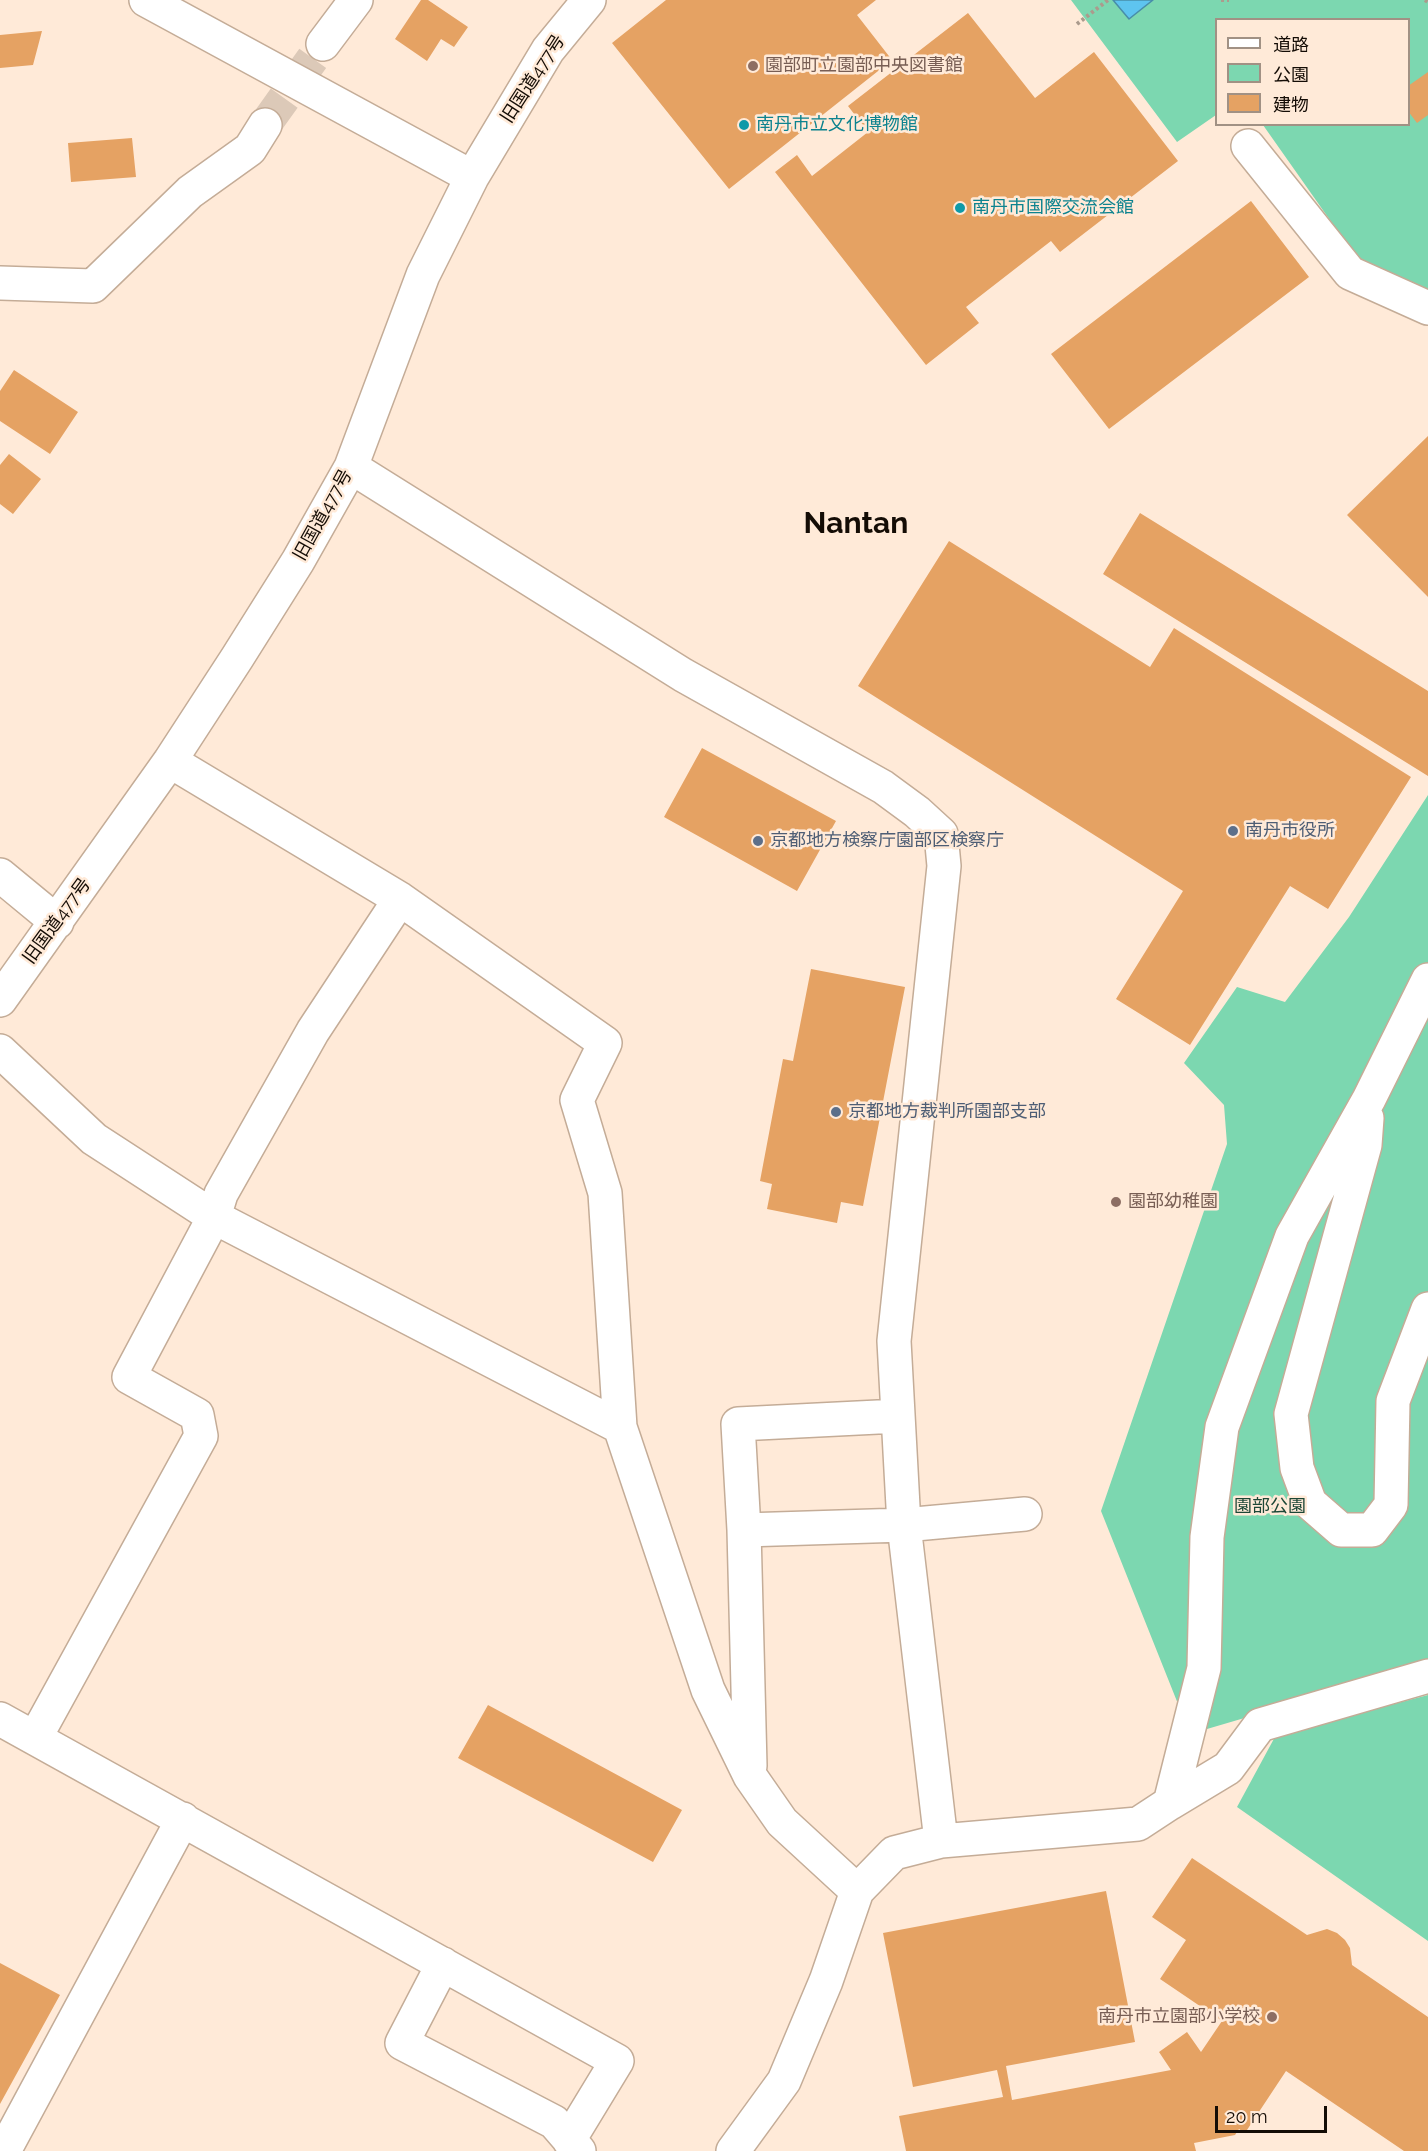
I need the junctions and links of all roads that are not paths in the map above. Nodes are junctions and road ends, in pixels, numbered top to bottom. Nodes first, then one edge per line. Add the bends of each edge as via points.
1 (146, 0) edge
2 (356, 0) edge
3 (589, 0) edge
4 (323, 44) tunnel mouth
5 (265, 125) tunnel mouth
6 (1248, 146) dead end
7 (472, 177) junction
8 (0, 283) edge
9 (1428, 308) edge
10 (351, 467) junction
11 (170, 761) junction
12 (0, 875) edge
13 (400, 899) junction
14 (57, 922) junction
15 (1428, 980) edge
16 (0, 1000) edge
17 (0, 1051) edge
18 (1369, 1099) junction
19 (214, 1217) junction
20 (1428, 1309) edge
21 (898, 1416) junction
22 (620, 1427) junction
23 (1025, 1514) dead end
24 (904, 1525) junction
25 (744, 1530) junction
26 (1428, 1676) edge
27 (0, 1719) edge
28 (35, 1738) junction
29 (750, 1776) junction
30 (1170, 1803) junction
31 (183, 1819) junction
32 (941, 1841) junction
33 (857, 1890) junction
34 (443, 1964) junction
35 (574, 2146) edge
36 (4, 2151) edge
37 (733, 2151) edge

1 - 7 street
2 - 4 street
3 - 7 street, 旧国道477号 via 548,50
5 - 8 street via 250,149 190,192 93,286
6 - 9 street via 1350,273
7 - 10 street, 旧国道477号 via 423,275
10 - 11 street, 旧国道477号 via 286,581
10 - 21 street via 683,675 883,787 941,834 944,866 894,1341
11 - 13 street
11 - 14 street, 旧国道477号
12 - 14 street
13 - 19 street via 314,1031 221,1194
13 - 22 street via 605,1043 577,1100 605,1193
14 - 16 street, 旧国道477号
15 - 18 street
17 - 19 street via 94,1139
18 - 20 street via 1365,1145 1291,1414 1297,1468 1310,1503 1341,1530 1372,1530 1391,1505 1393,1401
18 - 30 street via 1292,1236 1222,1427 1207,1537 1204,1668
19 - 22 street
19 - 28 street via 129,1377 197,1415 201,1436
21 - 24 street
21 - 25 street via 738,1424
22 - 29 street via 708,1690
23 - 24 street
24 - 25 street
24 - 32 street
25 - 29 street
26 - 30 street via 1260,1725 1228,1768
27 - 28 street
28 - 31 street
29 - 33 street via 782,1822
30 - 32 street via 1138,1824
31 - 34 street
31 - 36 street
32 - 33 street via 894,1853
33 - 37 street via 826,1981 784,2081
34 - 35 street via 402,2043 554,2122
34 - 35 street via 617,2061

